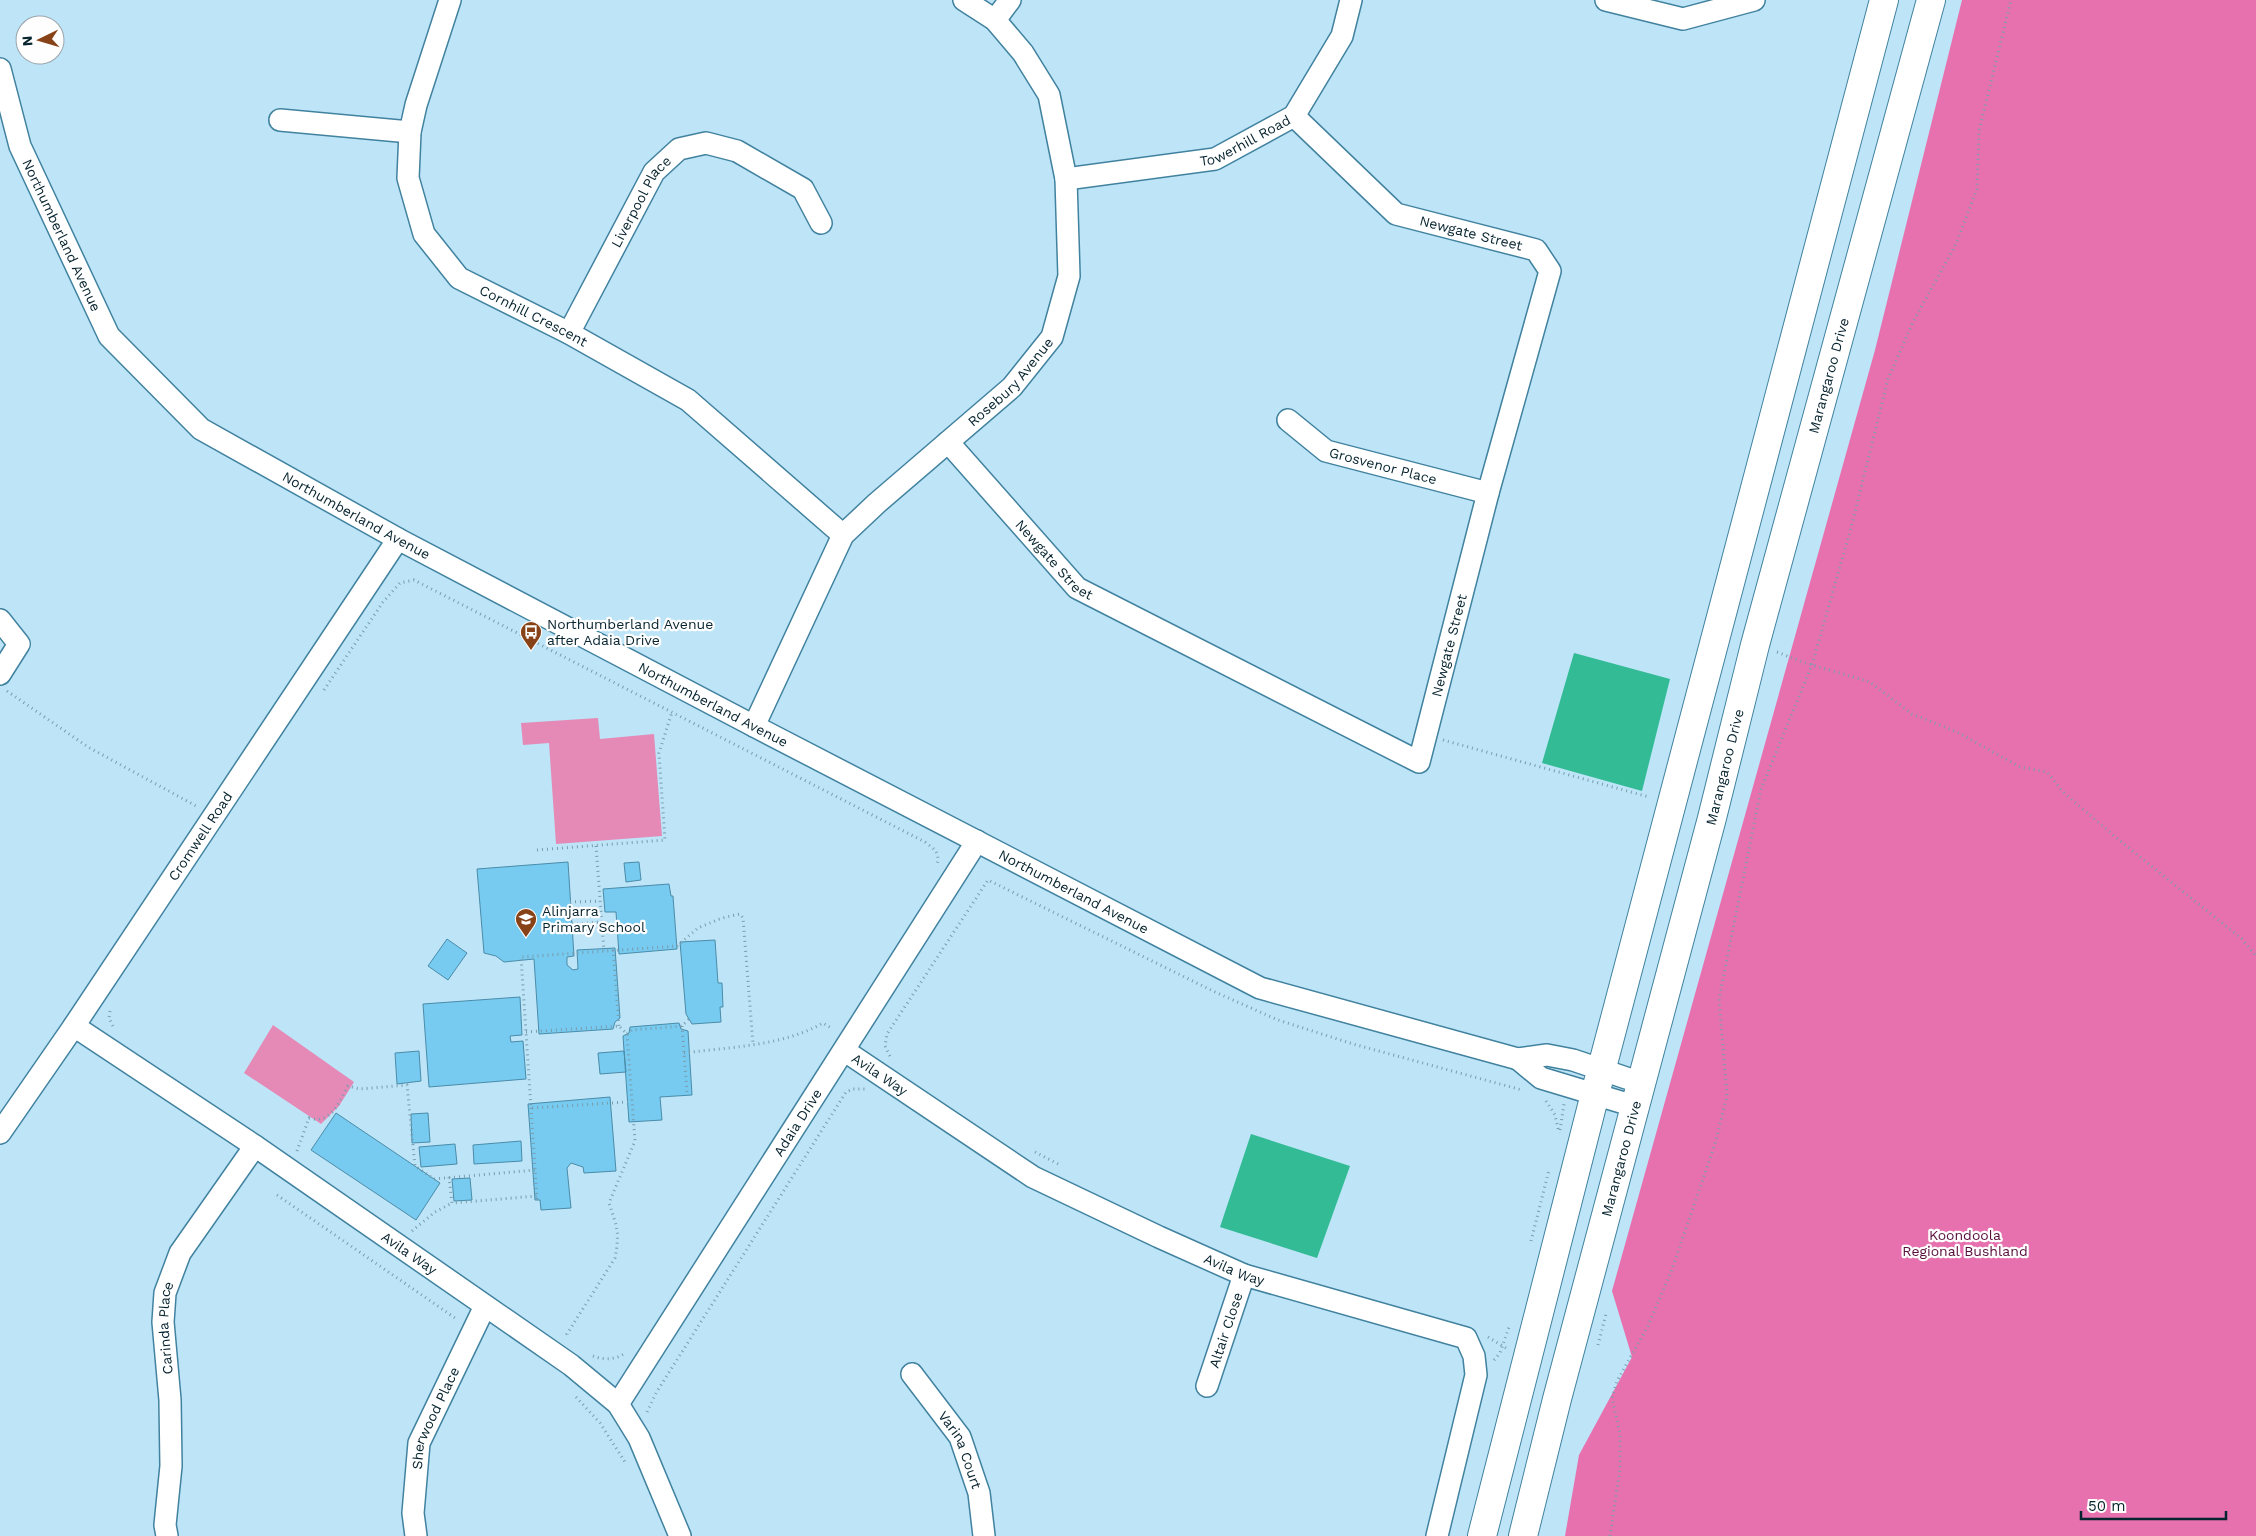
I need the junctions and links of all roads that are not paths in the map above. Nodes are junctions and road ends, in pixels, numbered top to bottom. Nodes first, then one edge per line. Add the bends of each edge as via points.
1 (450, 0) edge
2 (964, 0) edge
3 (1010, 0) edge
4 (1352, 0) edge
5 (1606, 0) edge
6 (1754, 0) edge
7 (1884, 0) edge
8 (1892, 0) edge
9 (1931, 0) edge
10 (995, 20) junction
11 (1871, 47) junction
12 (0, 69) edge
13 (1294, 116) junction
14 (280, 120) dead end
15 (410, 132) junction
16 (1066, 179) junction
17 (821, 223) dead end
18 (569, 333) junction
19 (1288, 420) dead end
20 (948, 442) junction
21 (1488, 493) junction
22 (843, 535) junction
23 (398, 539) junction
24 (0, 620) edge
25 (0, 674) edge
26 (754, 726) junction
27 (977, 841) junction
28 (74, 1026) junction
29 (845, 1051) junction
30 (1518, 1059) junction
31 (1599, 1082) junction
32 (1637, 1094) junction
33 (0, 1133) edge
34 (255, 1146) junction
35 (1244, 1275) junction
36 (485, 1306) junction
37 (912, 1374) dead end
38 (1207, 1386) dead end
39 (618, 1404) junction
40 (167, 1536) edge
41 (416, 1536) edge
42 (680, 1536) edge
43 (984, 1536) edge
44 (1437, 1536) edge
45 (1482, 1536) edge
46 (1523, 1536) edge

1 - 15 street, Cornhill Crescent
2 - 10 street, Rosebury Avenue
3 - 10 street
4 - 13 street, Towerhill Road via 1342,36
5 - 6 street via 1683,18
7 - 11 main road
8 - 11 main road
9 - 32 main road, Marangaroo Drive via 1755,645
10 - 16 street, Rosebury Avenue via 1023,53 1049,96
11 - 31 main road
12 - 23 street, Northumberland Avenue via 20,146 109,336 201,428
13 - 16 street, Towerhill Road via 1215,159
13 - 21 street, Newgate Street via 1396,214 1536,250 1550,271
14 - 15 street
15 - 18 street, Cornhill Crescent via 408,178 424,234 459,278
16 - 20 street, Rosebury Avenue via 1069,276 1052,337 1012,387
17 - 18 street, Liverpool Place via 803,189 737,150 706,143 679,149 654,172
18 - 22 street, Cornhill Crescent via 688,400
19 - 21 street, Grosvenor Place via 1326,451
20 - 21 street, Newgate Street via 1077,588 1419,762
20 - 22 street, Rosebury Avenue
22 - 26 street, Rosebury Avenue
23 - 26 street, Northumberland Avenue
23 - 28 street, Cromwell Road
24 - 25 street via 19,644
26 - 27 street, Northumberland Avenue
27 - 29 street, Adaia Drive
27 - 30 street, Northumberland Avenue via 1260,988
28 - 33 street, Cromwell Road
28 - 34 street, Avila Way
29 - 35 street, Avila Way via 1033,1177
29 - 39 street, Adaia Drive
30 - 31 street, Northumberland Avenue via 1541,1078 1568,1086
30 - 31 street, Northumberland Avenue via 1547,1055 1573,1060
31 - 32 street, Northumberland Avenue
31 - 45 main road via 1516,1350
32 - 46 main road, Marangaroo Drive
34 - 36 street, Avila Way
34 - 40 street, Carinda Place via 180,1253 165,1293 162,1322 170,1400 171,1466 165,1525
35 - 38 street, Altair Close
35 - 44 street, Avila Way via 1466,1338 1474,1356 1476,1375
36 - 39 street, Avila Way via 578,1370
36 - 41 street, Sherwood Place via 419,1443 414,1513
37 - 43 street, Varina Court via 960,1437 979,1493
39 - 42 street, Avila Way via 639,1438

